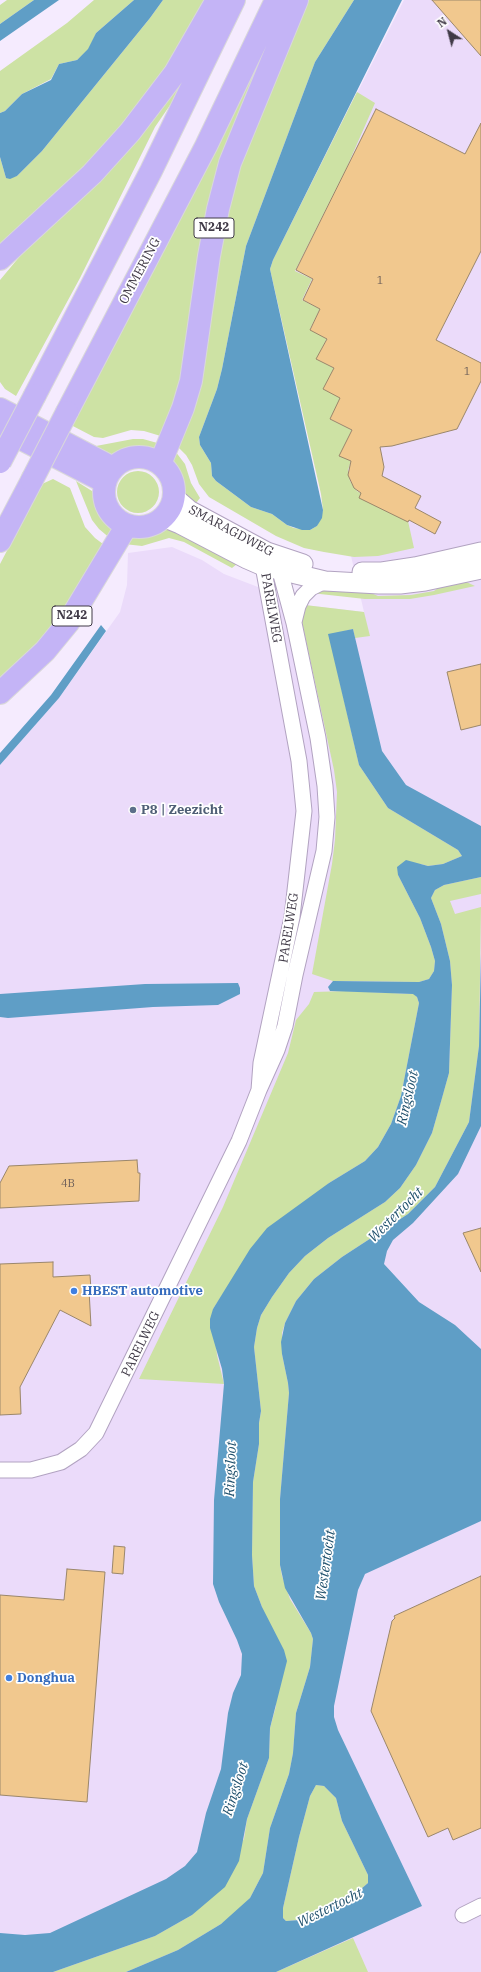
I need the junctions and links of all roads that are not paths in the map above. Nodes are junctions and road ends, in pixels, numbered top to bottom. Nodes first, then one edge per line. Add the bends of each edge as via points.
1 (217, 0) edge
2 (234, 0) edge
3 (276, 0) edge
4 (297, 0) edge
5 (18, 243) junction
6 (0, 259) edge
7 (0, 270) edge
8 (0, 409) edge
9 (0, 428) edge
10 (0, 462) edge
11 (160, 464) junction
12 (109, 475) junction
13 (174, 497) junction
14 (163, 517) junction
15 (127, 525) junction
16 (0, 541) edge
17 (481, 552) edge
18 (273, 564) junction
19 (481, 569) edge
20 (325, 581) junction
21 (294, 623) junction
22 (0, 694) edge
23 (259, 1090) junction
24 (0, 1470) edge
25 (481, 1906) edge
26 (463, 1915) dead end

1 - 5 highway via 178,67 145,114 92,174
2 - 10 highway, bridge via 151,171
3 - 16 highway, OMMERING, bridge via 206,146
4 - 11 highway, N242 via 230,163 210,250 191,381
5 - 6 highway
5 - 7 highway
8 - 12 highway
9 - 12 highway
11 - 12 highway via 151,459 131,458 121,462
11 - 13 highway via 172,479
12 - 15 highway via 104,493 106,503 110,513
13 - 14 highway
13 - 18 street, SMARAGDWEG via 189,510
14 - 15 highway via 148,526
14 - 18 street, SMARAGDWEG via 247,559
15 - 22 highway, N242 via 68,623 44,651
17 - 18 street, SMARAGDWEG via 382,572 342,572
18 - 20 street, SMARAGDWEG
18 - 21 street, PARELWEG
18 - 23 street, PARELWEG via 304,811 292,917 262,1063
19 - 20 street, SMARAGDWEG via 400,584
20 - 21 street via 311,588 303,596
21 - 23 street, PARELWEG via 322,758 326,824 324,851 285,1026
23 - 24 street, PARELWEG via 210,1204 96,1433 61,1462 31,1470
25 - 26 street

